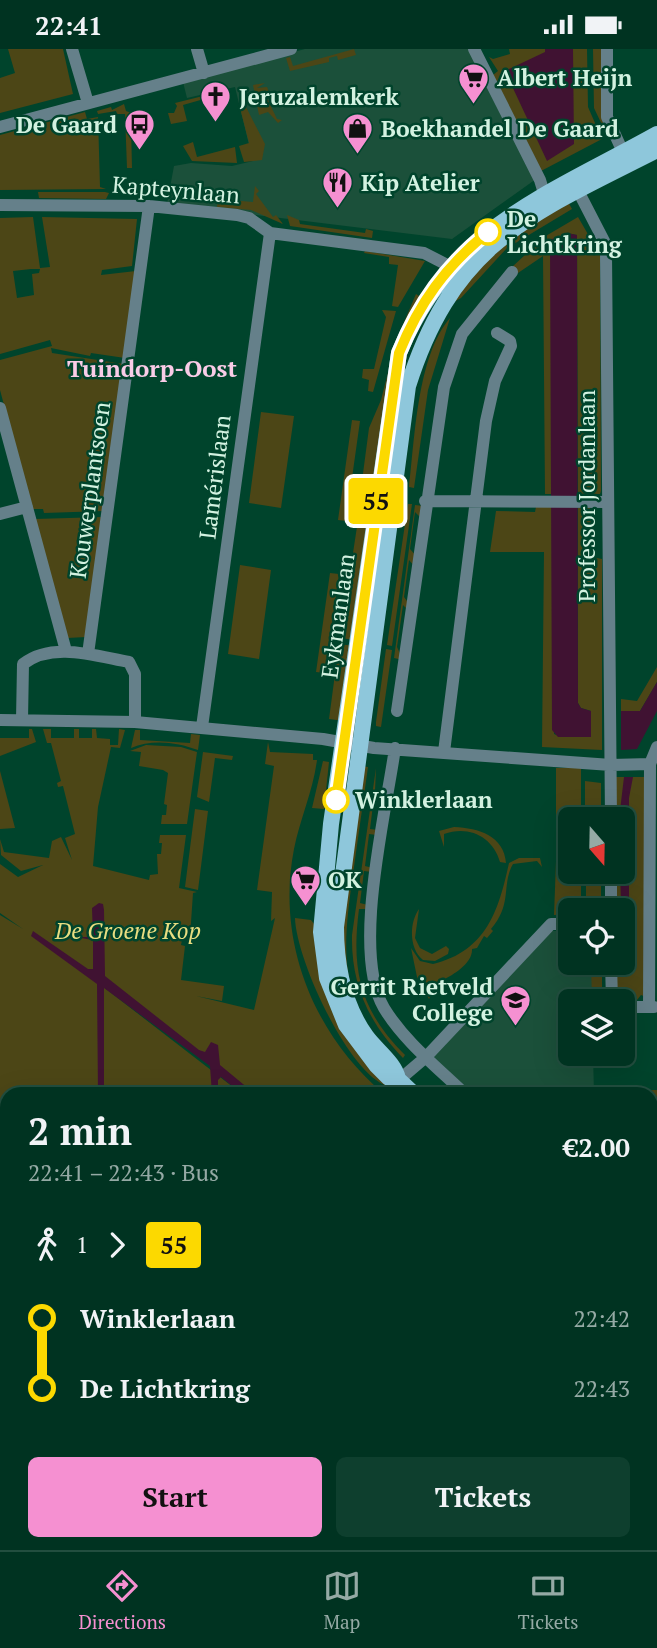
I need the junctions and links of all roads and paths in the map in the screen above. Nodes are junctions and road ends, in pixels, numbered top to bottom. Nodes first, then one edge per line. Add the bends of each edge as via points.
1 (72, 49) edge
2 (197, 49) edge
3 (291, 49) edge
4 (474, 49) edge
5 (607, 49) edge
6 (267, 52) edge
7 (204, 73) junction
8 (88, 103) junction
9 (0, 127) edge
10 (657, 134) edge
11 (657, 150) edge
12 (626, 158) junction
13 (575, 185) junction
14 (544, 194) junction
15 (0, 205) edge
16 (149, 206) junction
17 (270, 233) junction
18 (457, 270) junction
19 (512, 272) dead end
20 (497, 333) dead end
21 (0, 408) edge
22 (425, 501) junction
23 (478, 502) junction
24 (608, 502) junction
25 (27, 507) junction
26 (0, 514) edge
27 (66, 651) junction
28 (88, 654) junction
29 (397, 711) dead end
30 (0, 720) edge
31 (22, 720) junction
32 (135, 722) junction
33 (202, 727) junction
34 (351, 744) junction
35 (657, 747) edge
36 (395, 748) junction
37 (444, 752) junction
38 (650, 764) junction
39 (611, 765) junction
40 (611, 807) edge
41 (558, 924) edge
42 (635, 1007) edge
43 (653, 1007) edge
44 (426, 1056) junction
45 (399, 1080) junction
46 (406, 1087) edge
47 (458, 1087) edge

1 - 8 street
2 - 7 street
3 - 6 street
4 - 14 street
5 - 12 street via 607,117
6 - 7 street
7 - 8 street
8 - 9 street
10 - 12 main road, Eykmanlaan
11 - 12 main road, Eykmanlaan
12 - 13 main road, Eykmanlaan
13 - 14 main road, Eykmanlaan
13 - 24 street, Professor Jordanlaan via 605,243
14 - 18 main road, Eykmanlaan via 495,226
15 - 16 street, Kapteynlaan
16 - 17 street, Kapteynlaan via 237,215
16 - 28 street, Kouwerplantsoen
17 - 18 street, Kapteynlaan via 424,253
17 - 33 street, Lamérislaan
18 - 34 main road, Eykmanlaan via 422,343 408,386
19 - 22 street via 472,319 453,358 443,387
20 - 23 street via 511,346 495,381 486,421
21 - 25 street, Kouwerplantsoen
22 - 23 street
22 - 29 street
23 - 24 street
23 - 37 street
24 - 39 street, Professor Jordanlaan
25 - 26 street
25 - 27 street, Kouwerplantsoen
27 - 28 street
27 - 31 street via 23,664
28 - 32 street via 129,661 134,667
30 - 31 street
31 - 32 street
32 - 33 street
33 - 34 street
34 - 36 street
34 - 45 main road, Eykmanlaan via 336,951 356,1019
35 - 38 street
36 - 37 street
36 - 44 street via 373,895 369,963 384,1008
37 - 39 street
38 - 39 street
38 - 43 street
39 - 40 street, Professor Jordanlaan
41 - 44 street via 551,924
42 - 43 street
44 - 45 street
44 - 47 street
45 - 46 main road, Eykmanlaan

